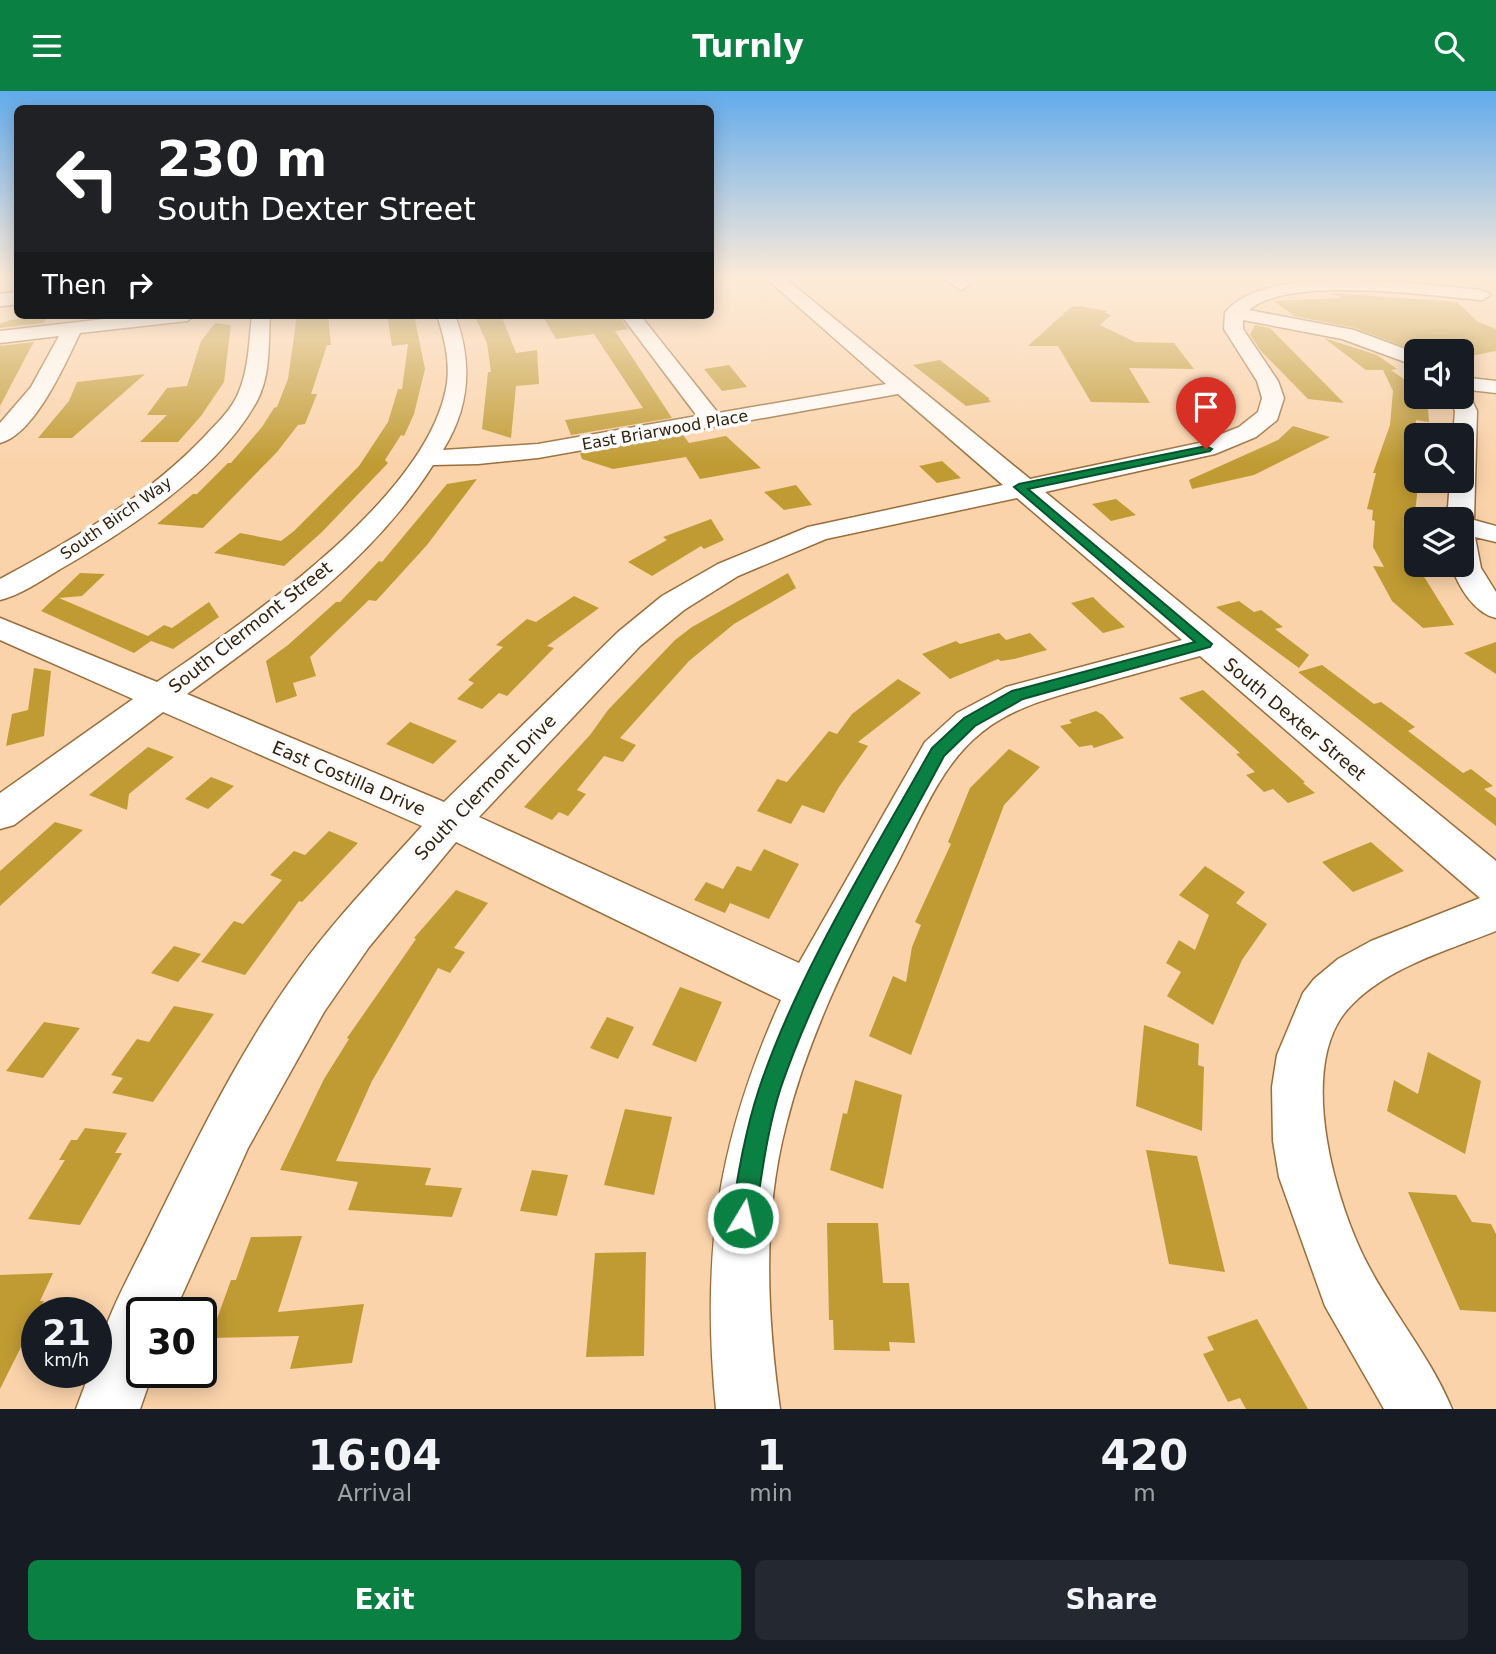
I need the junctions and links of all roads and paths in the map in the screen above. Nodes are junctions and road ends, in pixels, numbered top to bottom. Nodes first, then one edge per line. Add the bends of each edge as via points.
1 (66, 341) edge
2 (259, 341) edge
3 (454, 341) edge
4 (650, 341) edge
5 (848, 341) edge
6 (1237, 341) edge
7 (1364, 341) edge
8 (1404, 355) edge
9 (1474, 384) edge
10 (903, 387) junction
11 (1496, 387) edge
12 (1464, 409) edge
13 (713, 422) junction
14 (0, 436) edge
15 (425, 458) junction
16 (1019, 487) junction
17 (1461, 507) edge
18 (1474, 528) edge
19 (1496, 534) edge
20 (1470, 577) edge
21 (0, 591) edge
22 (1496, 609) edge
23 (0, 628) edge
24 (1205, 644) junction
25 (159, 698) junction
26 (0, 814) edge
27 (450, 821) junction
28 (1496, 886) edge
29 (1496, 911) edge
30 (809, 990) junction
31 (151, 1297) edge
32 (126, 1361) edge
33 (108, 1409) edge
34 (748, 1409) edge
35 (1420, 1409) edge

1 - 14 street via 41,392
2 - 21 street, South Birch Way via 249,396 213,443 146,502
3 - 15 street, South Clermont Street via 458,355 454,401
4 - 13 street
5 - 10 street, South Dexter Street
6 - 16 street, South Clermont Drive via 1272,388 1270,410 1239,437 1206,449
7 - 8 street
9 - 11 street
10 - 13 street, East Briarwood Place
10 - 16 street, South Dexter Street
12 - 17 street
13 - 15 street, East Briarwood Place via 513,455
15 - 25 street, South Clermont Street via 382,516 304,590
16 - 24 street, South Dexter Street
16 - 27 street, South Clermont Drive via 818,533 769,551 698,588 629,639
18 - 19 street
20 - 22 street
23 - 25 street, East Costilla Drive
24 - 28 street, South Dexter Street
24 - 30 street via 1018,695 970,722 938,752
25 - 26 street, South Clermont Street
25 - 27 street, East Costilla Drive
27 - 30 street, East Costilla Drive
27 - 31 street, South Clermont Drive via 353,933 307,996 205,1176
29 - 35 street via 1387,955 1331,993 1302,1055 1297,1087 1306,1177 1346,1285
30 - 34 street via 770,1089 743,1218 738,1279
32 - 33 street, South Clermont Drive

